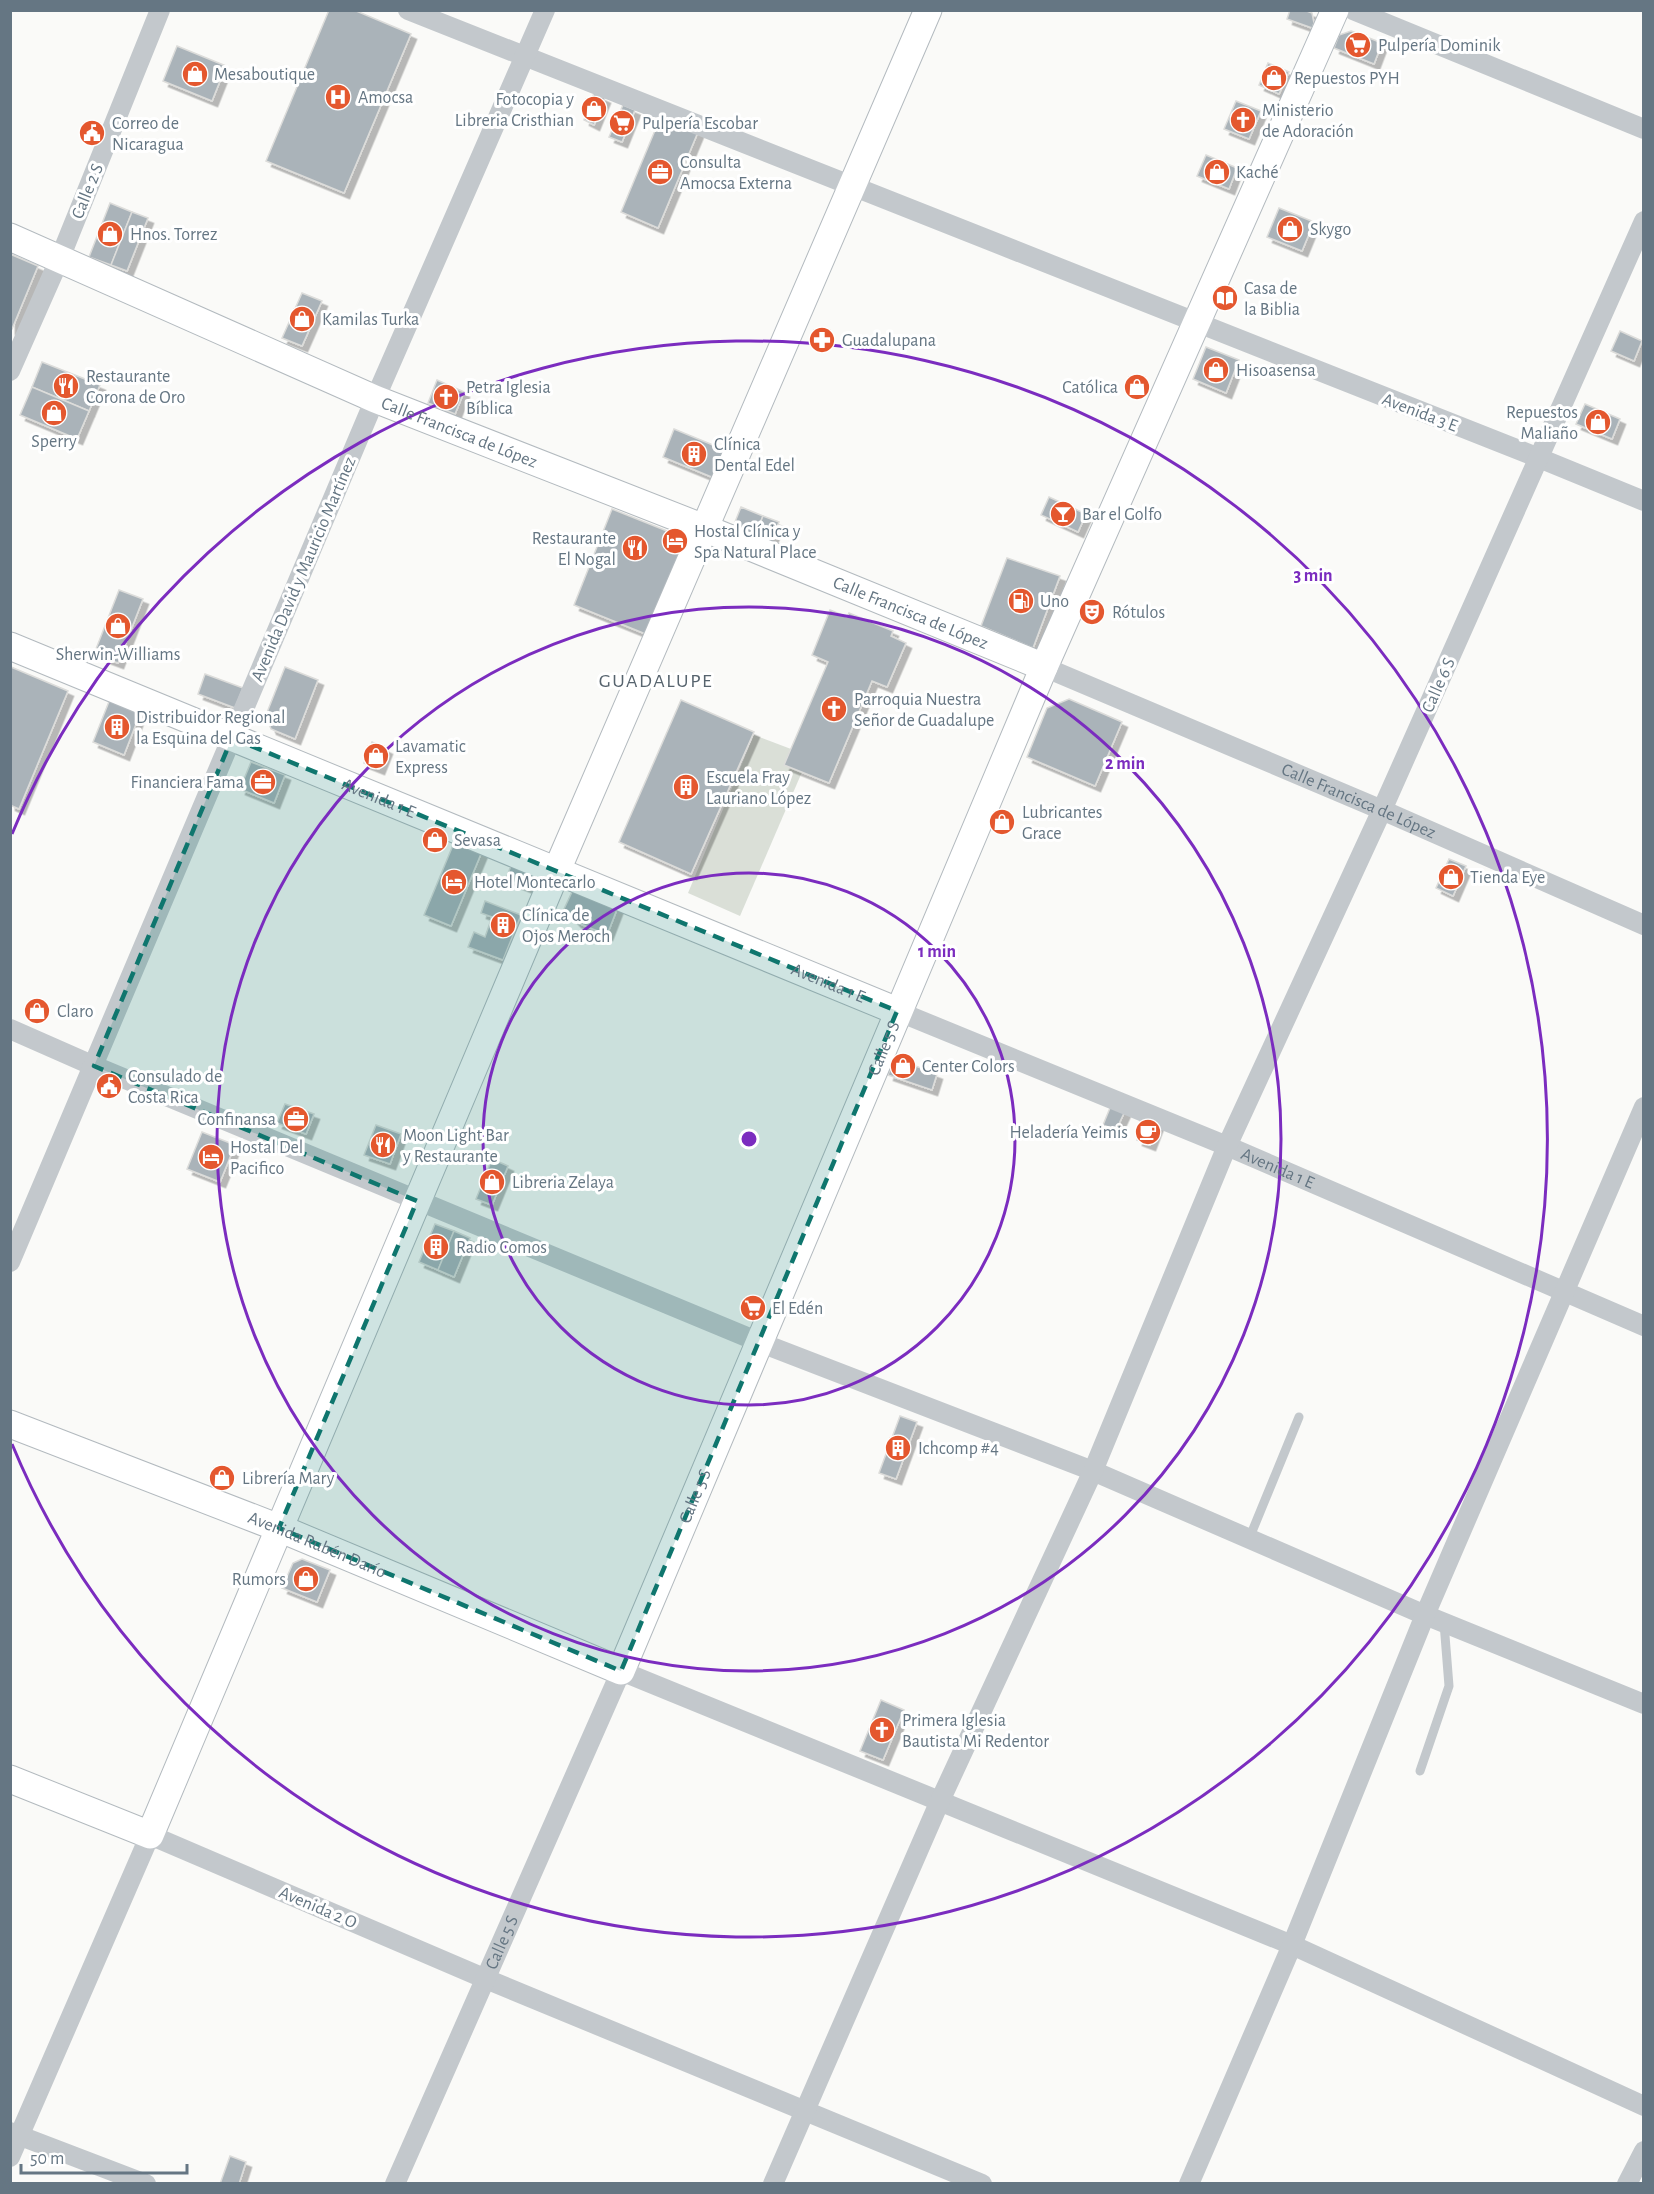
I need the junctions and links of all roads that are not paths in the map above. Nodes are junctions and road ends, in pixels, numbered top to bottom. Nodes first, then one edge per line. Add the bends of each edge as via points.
1 (160, 10) edge
2 (408, 10) edge
3 (545, 10) edge
4 (928, 10) edge
5 (1335, 10) edge
6 (1353, 10) edge
7 (526, 59) junction
8 (1644, 129) edge
9 (852, 187) junction
10 (1644, 221) edge
11 (10, 237) edge
12 (60, 258) junction
13 (1196, 324) junction
14 (10, 371) edge
15 (375, 399) junction
16 (1539, 458) junction
17 (1644, 501) edge
18 (704, 528) junction
19 (10, 646) edge
20 (1044, 667) junction
21 (232, 738) junction
22 (1382, 810) junction
23 (557, 870) junction
24 (1644, 925) edge
25 (897, 1011) junction
26 (10, 1029) edge
27 (94, 1066) junction
28 (1644, 1107) edge
29 (1227, 1146) junction
30 (417, 1201) junction
31 (10, 1262) edge
32 (1564, 1293) junction
33 (1644, 1326) edge
34 (759, 1342) junction
35 (1299, 1417) dead end
36 (10, 1424) edge
37 (1093, 1471) junction
38 (279, 1528) junction
39 (1249, 1539) junction
40 (1425, 1615) junction
41 (1444, 1623) junction
42 (621, 1671) junction
43 (1644, 1704) edge
44 (1420, 1771) dead end
45 (10, 1779) edge
46 (939, 1803) junction
47 (150, 1835) junction
48 (1292, 1946) junction
49 (486, 1979) junction
50 (1644, 2106) edge
51 (805, 2111) junction
52 (15, 2134) edge
53 (1644, 2151) edge
54 (10, 2157) edge
55 (146, 2184) edge
56 (395, 2184) edge
57 (773, 2184) edge
58 (982, 2184) edge
59 (1190, 2184) edge
60 (1627, 2184) edge

1 - 12 street, Calle 2 S
2 - 7 street, Avenida 3 E
3 - 7 street, Avenida David y Mauricio Martínez
4 - 9 street
5 - 13 street, Calle 5 S
6 - 8 street
7 - 9 street, Avenida 3 E
7 - 15 street, Avenida David y Mauricio Martínez
9 - 13 street, Avenida 3 E
9 - 18 street
10 - 16 street, Calle 6 S
11 - 12 street, Calle Francisca de López
12 - 14 street, Calle 2 S
12 - 15 street, Calle Francisca de López
13 - 16 street, Avenida 3 E
13 - 20 street, Calle 5 S
15 - 18 street, Calle Francisca de López
15 - 21 street, Avenida David y Mauricio Martínez
16 - 17 street, Avenida 3 E
16 - 22 street, Calle 6 S
18 - 20 street, Calle Francisca de López
18 - 23 street
19 - 21 street, Avenida 1 E
20 - 22 street, Calle Francisca de López
20 - 25 street, Calle 5 S
21 - 23 street, Avenida 1 E
21 - 27 street, Avenida David y Mauricio Martínez
22 - 24 street, Calle Francisca de López
22 - 29 street, Calle 6 S
23 - 25 street, Avenida 1 E
23 - 30 street
25 - 29 street, Avenida 1 E
25 - 34 street, Calle 5 S
26 - 27 street
27 - 30 street
27 - 31 street, Avenida David y Mauricio Martínez
28 - 32 street
29 - 32 street, Avenida 1 E
29 - 37 street, Calle 6 S
30 - 34 street
30 - 38 street
32 - 33 street, Avenida 1 E
32 - 40 street
34 - 37 street
34 - 42 street, Calle 5 S
35 - 39 lane
36 - 38 street, Avenida Rubén Darío
37 - 39 street
37 - 46 street, Calle 6 S
38 - 42 street, Avenida Rubén Darío
38 - 47 street
39 - 40 street
40 - 41 street
40 - 48 street
41 - 43 street
41 - 44 lane via 1449,1686
42 - 46 street
42 - 49 street, Calle 5 S
45 - 47 street
46 - 48 street
46 - 51 street, Calle 6 S
47 - 49 street, Avenida 2 O
47 - 52 street
48 - 50 street
48 - 59 street
49 - 51 street, Avenida 2 O
49 - 56 street, Calle 5 S
51 - 57 street, Calle 6 S
51 - 58 street, Avenida 2 O
52 - 54 street
52 - 55 street
53 - 60 street

